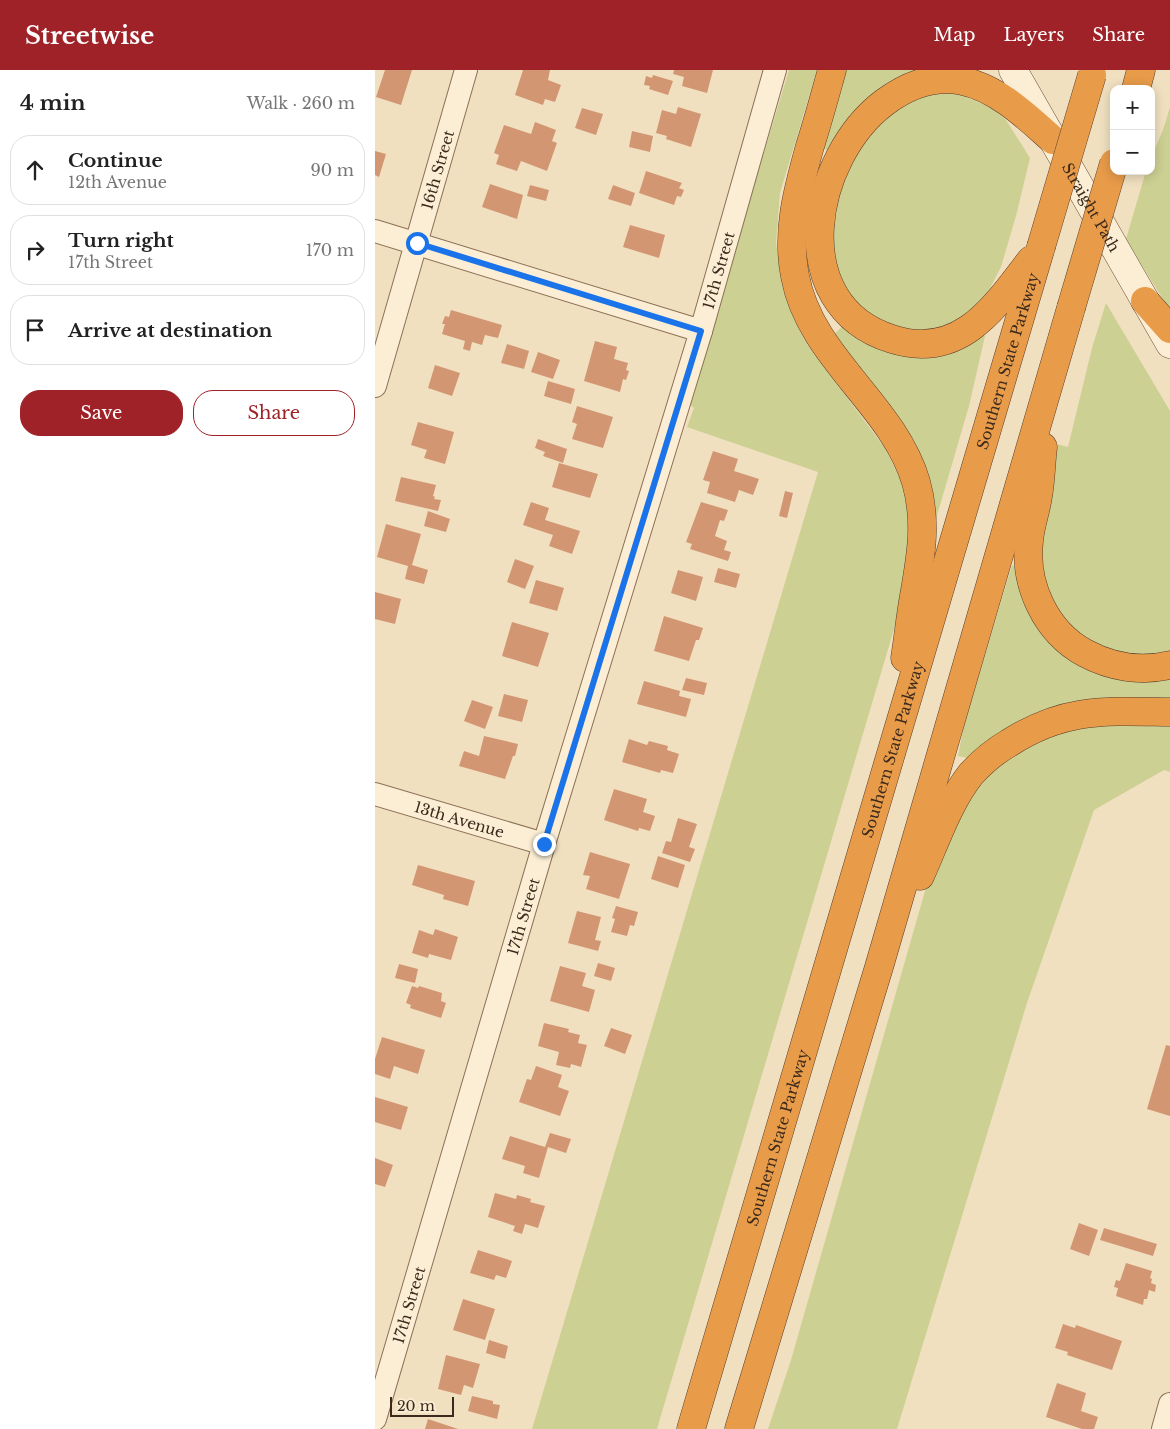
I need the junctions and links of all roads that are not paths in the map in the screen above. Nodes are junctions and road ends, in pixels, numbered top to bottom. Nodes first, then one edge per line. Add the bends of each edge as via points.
1 (466, 70) edge
2 (775, 70) edge
3 (832, 70) edge
4 (1013, 70) edge
5 (1141, 70) edge
6 (1093, 72) edge
7 (1137, 85) edge
8 (1053, 140) junction
9 (1110, 175) edge
10 (375, 231) edge
11 (417, 243) junction
12 (1041, 247) junction
13 (1145, 301) junction
14 (1170, 329) edge
15 (701, 331) junction
16 (1170, 344) edge
17 (375, 386) edge
18 (1048, 386) junction
19 (1170, 665) edge
20 (1170, 712) edge
21 (893, 748) junction
22 (375, 794) edge
23 (544, 844) junction
24 (879, 967) junction
25 (384, 1359) edge
26 (1170, 1404) edge
27 (375, 1419) edge
28 (691, 1429) edge
29 (739, 1429) edge
30 (1163, 1429) edge

1 - 11 street, 16th Street
2 - 15 street, 17th Street
3 - 21 highway via 798,190 792,221 793,262 798,292 809,319 900,445 920,500 923,530 921,562
4 - 8 main road, Straight Path
5 - 7 highway
6 - 12 highway, Southern State Parkway, bridge
8 - 12 highway via 1011,105 980,86 948,79 920,83 893,96 856,130 832,174 821,221 823,267 841,305 859,323 881,336 923,344 956,337 973,328
8 - 13 main road, Straight Path
9 - 18 highway, bridge
10 - 11 street
11 - 15 street
11 - 17 street, 16th Street
12 - 21 highway, Southern State Parkway
13 - 14 highway
13 - 16 main road, Straight Path
15 - 23 street, 17th Street
18 - 19 highway via 1038,497 1028,542 1029,570 1038,601 1059,634 1092,657 1136,668
18 - 24 highway
20 - 24 highway via 1104,711 1061,718 1023,734 980,766 950,810
21 - 28 highway, Southern State Parkway
22 - 23 street, 13th Avenue
23 - 25 street, 17th Street
24 - 29 highway
25 - 27 street, 17th Street
26 - 30 street

